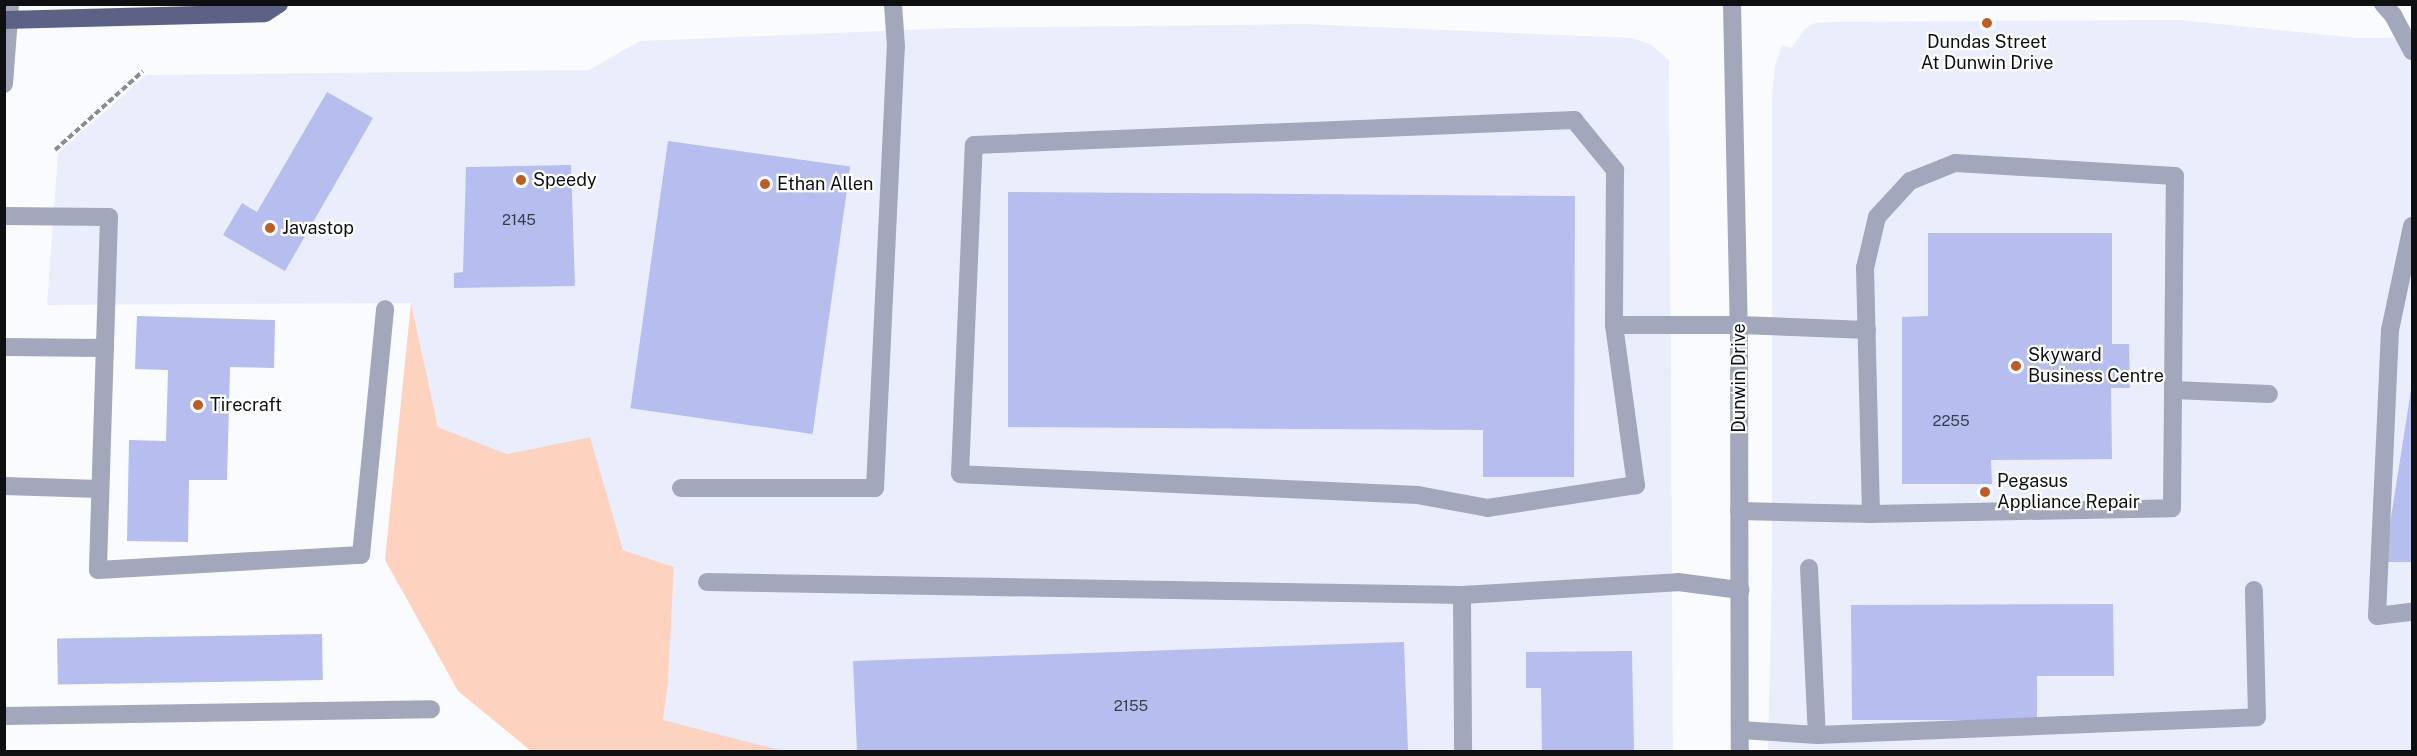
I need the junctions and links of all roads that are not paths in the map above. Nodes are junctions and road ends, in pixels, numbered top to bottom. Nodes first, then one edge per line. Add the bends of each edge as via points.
1 (279, 4) edge
2 (893, 4) edge
3 (1732, 4) edge
4 (2382, 4) edge
5 (8, 15) edge
6 (2412, 51) edge
7 (4, 84) edge
8 (4, 216) edge
9 (2412, 226) edge
10 (385, 309) dead end
11 (1614, 325) junction
12 (1739, 325) junction
13 (1867, 330) junction
14 (4, 347) edge
15 (105, 348) junction
16 (2173, 390) junction
17 (2269, 394) dead end
18 (4, 486) edge
19 (681, 488) dead end
20 (100, 489) junction
21 (1739, 511) junction
22 (1871, 514) junction
23 (1809, 568) dead end
24 (707, 582) dead end
25 (1740, 590) junction
26 (2254, 590) dead end
27 (1462, 595) junction
28 (2412, 612) edge
29 (431, 709) dead end
30 (4, 716) edge
31 (1741, 730) junction
32 (1817, 735) junction
33 (1463, 752) edge
34 (1740, 752) edge

1 - 5 main road via 265,13
2 - 19 street via 896,47 875,488
3 - 12 street, Dunwin Drive
4 - 6 street via 2393,15
5 - 7 street
8 - 15 street via 109,217
9 - 28 street via 2390,330 2377,616
10 - 20 street via 361,555 98,570
11 - 11 street via 1615,170 1574,120 974,145 960,474 1418,495 1488,508 1636,485
11 - 12 street
12 - 13 street
12 - 21 street, Dunwin Drive
13 - 16 street via 1865,268 1877,218 1910,181 1955,163 2175,176
13 - 22 street
14 - 15 street
15 - 20 street
16 - 17 street
16 - 22 street via 2172,508
18 - 20 street
21 - 22 street
21 - 25 street, Dunwin Drive
23 - 32 street
24 - 27 street
25 - 27 street via 1678,582
25 - 31 street, Dunwin Drive
26 - 32 street via 2257,717
27 - 33 street
29 - 30 street
31 - 32 street
31 - 34 street, Dunwin Drive

